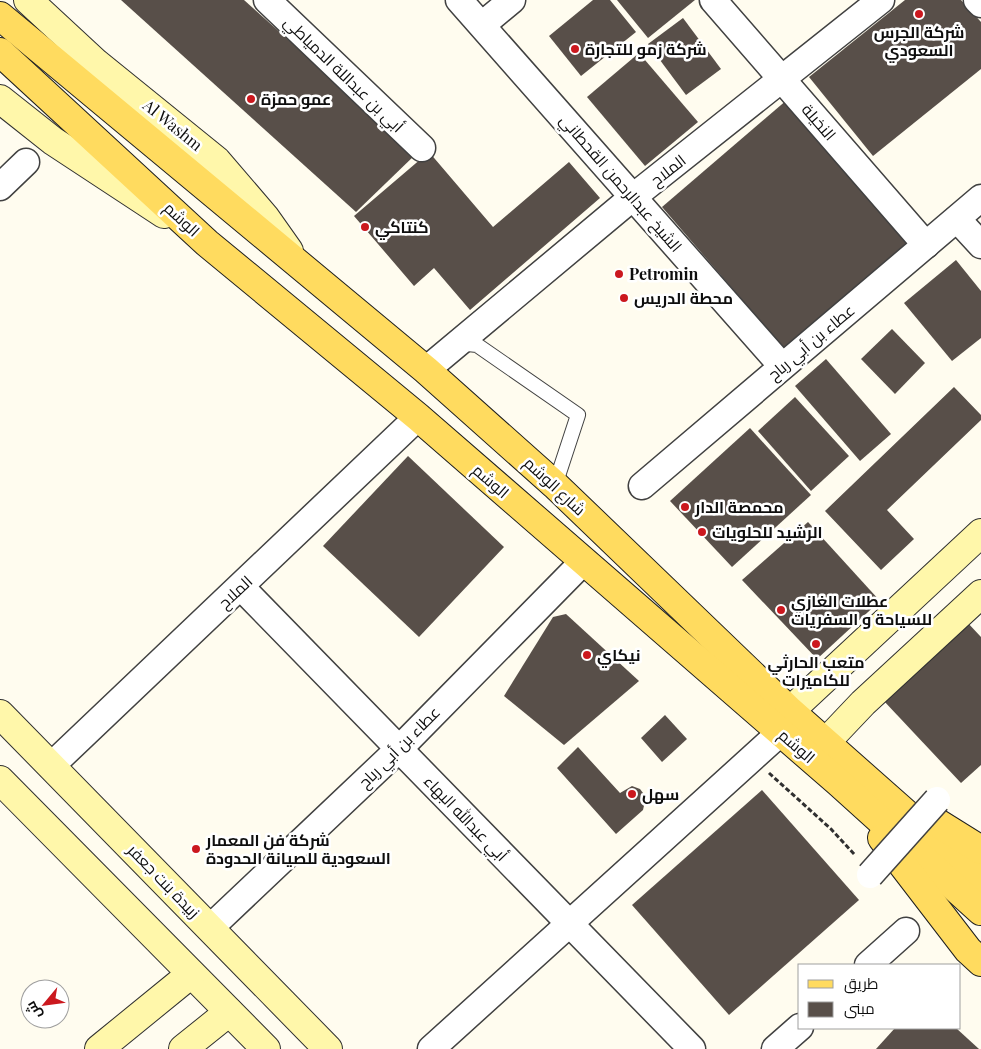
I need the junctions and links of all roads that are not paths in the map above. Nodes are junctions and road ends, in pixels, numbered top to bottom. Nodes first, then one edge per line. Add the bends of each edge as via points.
1 (267, 0) edge
2 (459, 0) edge
3 (512, 0) edge
4 (713, 0) edge
5 (882, 0) edge
6 (977, 0) edge
7 (37, 3) edge
8 (981, 4) edge
9 (0, 16) edge
10 (482, 25) junction
11 (0, 52) edge
12 (782, 79) junction
13 (0, 99) edge
14 (422, 148) dead end
15 (26, 162) dead end
16 (0, 187) edge
17 (634, 197) junction
18 (981, 198) edge
19 (957, 219) junction
20 (207, 243) junction
21 (926, 245) junction
22 (981, 245) edge
23 (300, 267) junction
24 (457, 343) junction
25 (782, 366) junction
26 (426, 370) junction
27 (418, 417) junction
28 (555, 484) junction
29 (642, 486) dead end
30 (981, 533) edge
31 (583, 562) junction
32 (241, 587) junction
33 (981, 594) edge
34 (0, 714) edge
35 (786, 721) junction
36 (826, 742) junction
37 (399, 749) junction
38 (51, 766) junction
39 (0, 780) edge
40 (838, 782) junction
41 (870, 782) junction
42 (937, 800) dead end
43 (981, 850) edge
44 (870, 875) dead end
45 (981, 880) edge
46 (981, 911) edge
47 (569, 923) junction
48 (210, 928) junction
49 (906, 931) dead end
50 (981, 962) edge
51 (869, 964) edge
52 (192, 974) junction
53 (229, 1012) junction
54 (798, 1029) edge
55 (99, 1049) edge
56 (183, 1049) edge
57 (266, 1049) edge
58 (328, 1049) edge
59 (431, 1049) edge
60 (692, 1049) edge
61 (775, 1049) edge

1 - 14 street, أبي بن عبداللة الدمياطي
2 - 10 street, الشيخ عبدالرحمن القحطاني
3 - 10 street
4 - 12 street, النخيلة
5 - 12 street, الملاح
6 - 8 street
7 - 23 street, Al Washm via 96,63 217,161 265,217
9 - 23 main road, شارع الوشم
10 - 17 street, الشيخ عبدالرحمن القحطاني
11 - 20 main road, الوشم
12 - 17 street, الملاح
12 - 21 street, النخيلة
13 - 20 street via 53,140
15 - 16 street
17 - 24 street, الملاح
17 - 25 street, الشيخ عبدالرحمن القحطاني
18 - 19 street, عطاء بن أبي رباح
19 - 21 street, عطاء بن أبي رباح
19 - 22 street
20 - 27 main road, الوشم
21 - 25 street, عطاء بن أبي رباح
23 - 26 main road, شارع الوشم
24 - 26 street, الملاح
24 - 28 lane via 477,346 578,415
25 - 29 street, عطاء بن أبي رباح
26 - 28 main road, شارع الوشم
27 - 31 main road, الوشم
27 - 32 street, الملاح
28 - 35 main road, شارع الوشم
30 - 35 street
31 - 35 main road, الوشم
31 - 37 street, عطاء بن أبي رباح
32 - 37 street, أبي عبدالله البهاء
32 - 38 street, الملاح
33 - 36 street via 864,702
34 - 38 street, زبيدة بنت جعفر
35 - 36 main road, شارع الوشم
35 - 40 main road, الوشم
35 - 47 street via 752,758
36 - 41 main road, شارع الوشم
37 - 47 street, أبي عبدالله البهاء
37 - 48 street, عطاء بن أبي رباح
38 - 48 street, زبيدة بنت جعفر
39 - 52 street
40 - 46 main road, الوشم
40 - 50 main road
41 - 43 main road
41 - 45 main road
42 - 44 street, bridge
47 - 59 street
47 - 60 street, أبي عبدالله البهاء
48 - 58 street, زبيدة بنت جعفر
49 - 51 street
52 - 53 street
52 - 55 street
53 - 56 street
53 - 57 street
54 - 61 street

